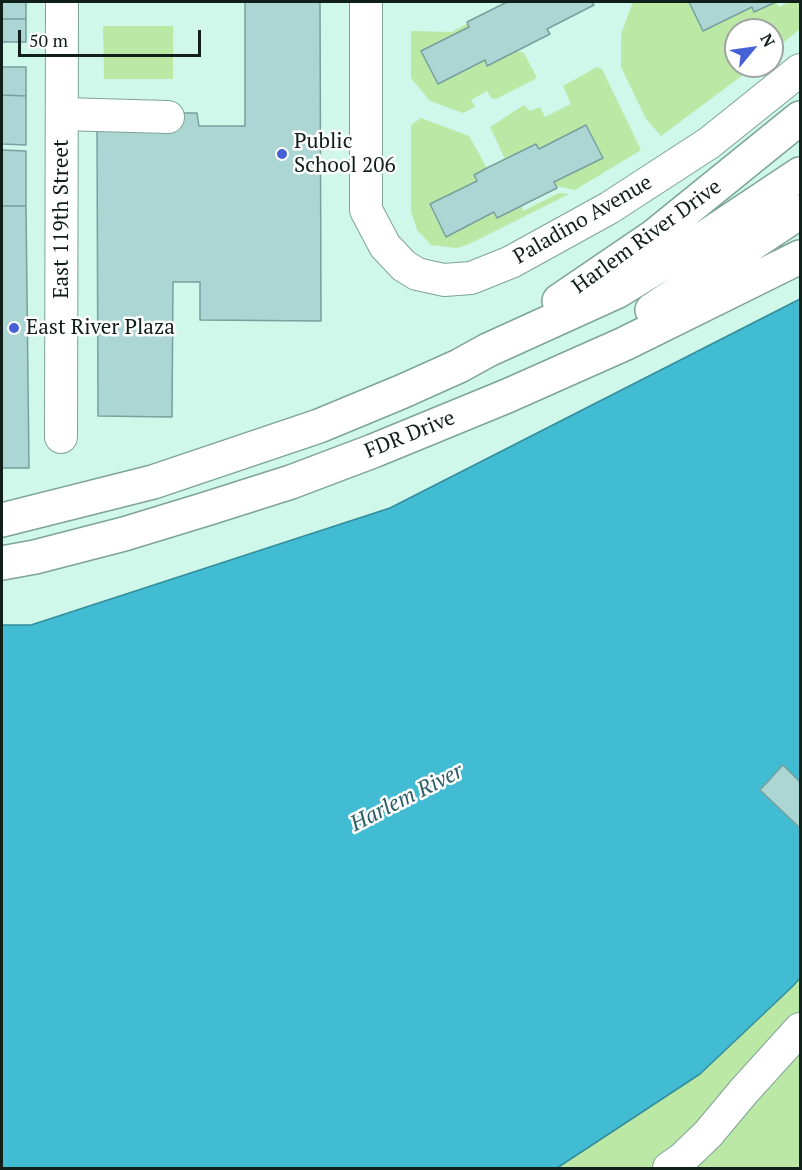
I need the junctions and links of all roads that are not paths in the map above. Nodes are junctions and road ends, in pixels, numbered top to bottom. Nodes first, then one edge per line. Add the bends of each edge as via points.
1 (62, 2) edge
2 (366, 2) edge
3 (801, 70) edge
4 (62, 114) junction
5 (168, 117) dead end
6 (801, 118) edge
7 (801, 174) edge
8 (801, 212) edge
9 (801, 256) edge
10 (488, 350) junction
11 (550, 377) junction
12 (61, 437) dead end
13 (2, 520) edge
14 (2, 563) edge
15 (801, 1029) edge
16 (669, 1168) edge

1 - 4 street, East 119th Street
2 - 3 street, Paladino Avenue via 366,210 385,246 404,266 417,274 444,280 471,278 511,261 609,208 709,143
4 - 5 street
4 - 12 street, East 119th Street
6 - 10 highway, Harlem River Drive via 653,237
7 - 10 highway via 618,291
8 - 11 highway
9 - 11 highway, FDR Drive
10 - 13 highway, FDR Drive via 401,393 319,426 153,482
11 - 14 highway, FDR Drive via 291,482 124,534
15 - 16 street via 708,1134

